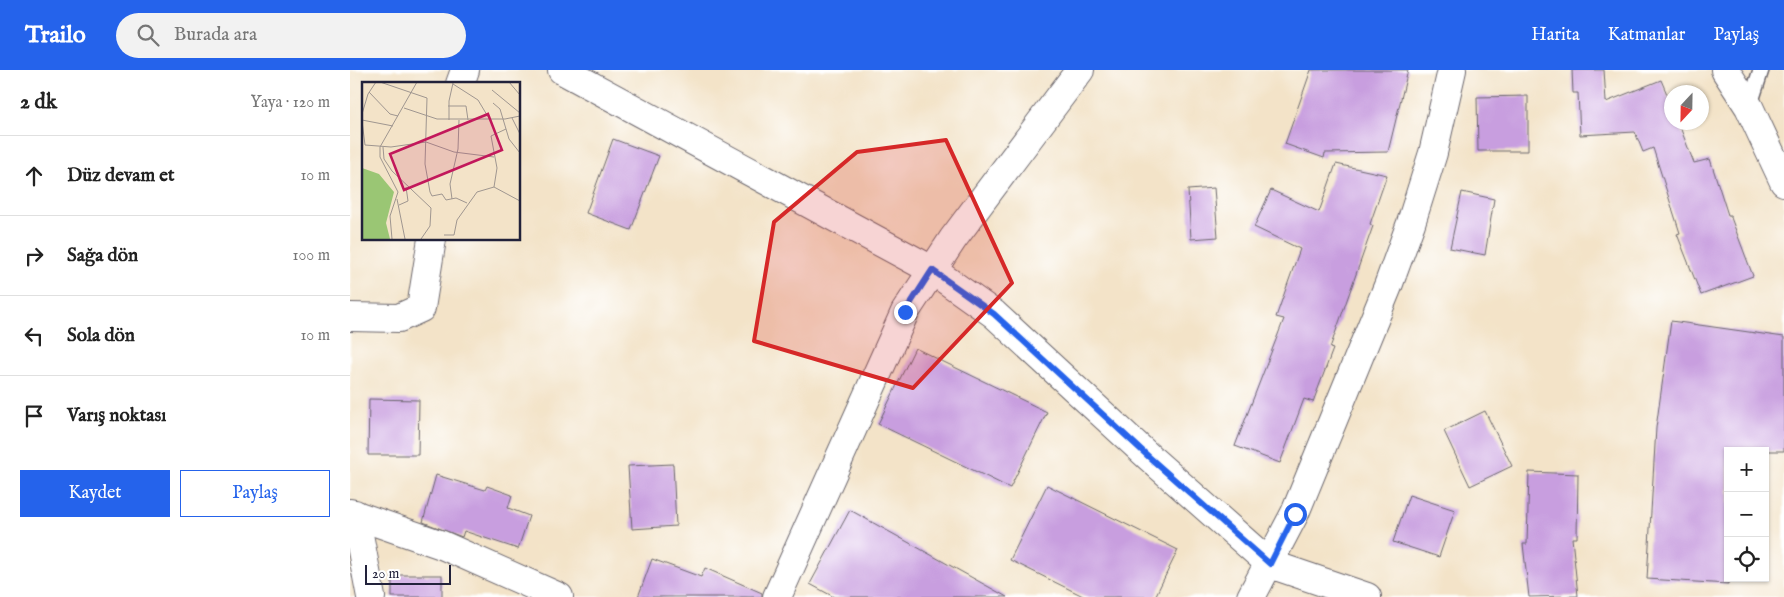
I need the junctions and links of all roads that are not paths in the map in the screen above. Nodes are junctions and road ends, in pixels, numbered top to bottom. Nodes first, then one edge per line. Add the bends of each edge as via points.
1 (465, 70) edge
2 (562, 70) edge
3 (1080, 70) edge
4 (1452, 70) edge
5 (1725, 70) edge
6 (1761, 70) edge
7 (461, 82) edge
8 (1749, 107) junction
9 (1784, 182) edge
10 (432, 240) edge
11 (932, 270) junction
12 (350, 316) edge
13 (353, 513) edge
14 (1270, 564) junction
15 (371, 597) edge
16 (559, 597) edge
17 (777, 597) edge
18 (1251, 597) edge
19 (1367, 597) edge

1 - 7 street
2 - 11 street
3 - 11 street
4 - 14 street via 1433,152 1388,286 1295,514
5 - 8 street
6 - 8 lane
8 - 9 street
10 - 12 street via 421,308 399,318
11 - 14 street via 994,314
11 - 17 street via 905,312
13 - 15 street
13 - 16 street via 442,545
14 - 18 street
14 - 19 street

